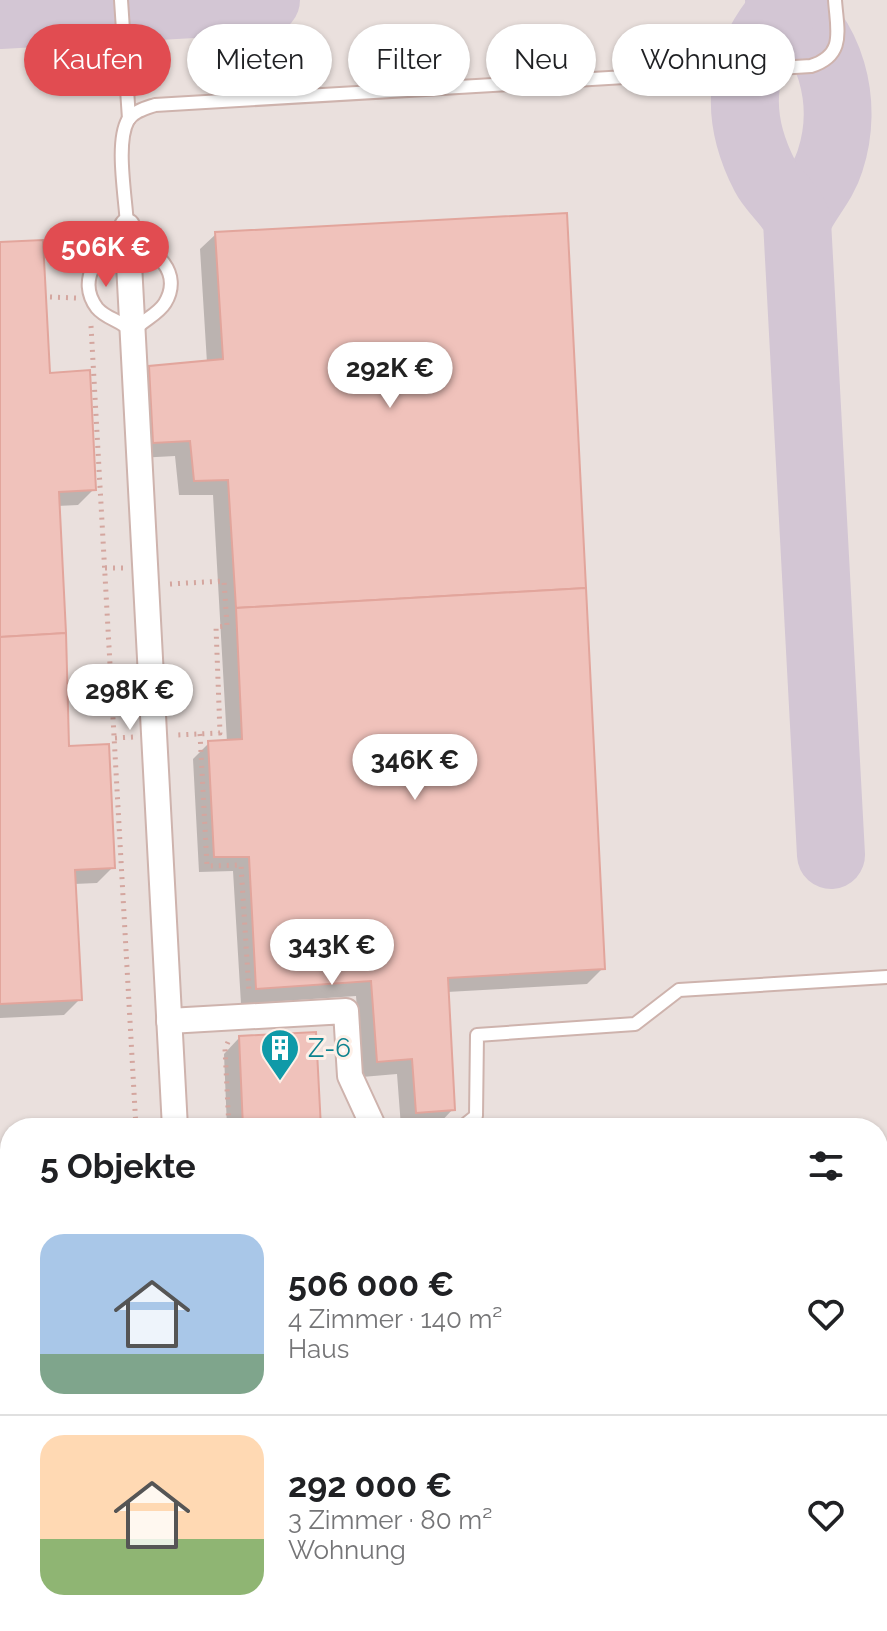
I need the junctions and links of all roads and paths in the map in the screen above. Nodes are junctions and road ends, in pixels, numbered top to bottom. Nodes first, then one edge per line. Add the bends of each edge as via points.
1 (121, 0) edge
2 (835, 0) edge
3 (129, 119) junction
4 (128, 234) junction
5 (50, 297) dead end
6 (79, 299) dead end
7 (91, 323) dead end
8 (132, 333) junction
9 (105, 568) junction
10 (146, 576) junction
11 (200, 734) junction
12 (154, 736) junction
13 (115, 738) junction
14 (887, 977) edge
15 (241, 1017) junction
16 (169, 1021) junction
17 (135, 1118) edge
18 (174, 1118) edge
19 (228, 1118) edge
20 (369, 1118) edge
21 (474, 1118) edge

1 - 3 lane
2 - 3 lane via 834,53 811,66 155,105
3 - 4 lane via 123,141
4 - 8 street
4 - 8 lane via 164,262 170,288 156,314 140,321
4 - 8 lane via 96,261 89,286 98,310
5 - 6 path
7 - 9 path
8 - 10 street
9 - 10 path via 130,568
9 - 13 path
10 - 11 path via 161,584 224,581 227,626 216,627 220,733
10 - 12 street
11 - 12 path
11 - 15 path via 207,866 241,865 249,1000
12 - 13 path
12 - 16 street
13 - 17 path
14 - 21 lane via 679,990 635,1024 477,1035
15 - 16 street
15 - 19 path via 225,1049
15 - 20 street via 346,1011 350,1076
16 - 18 street

